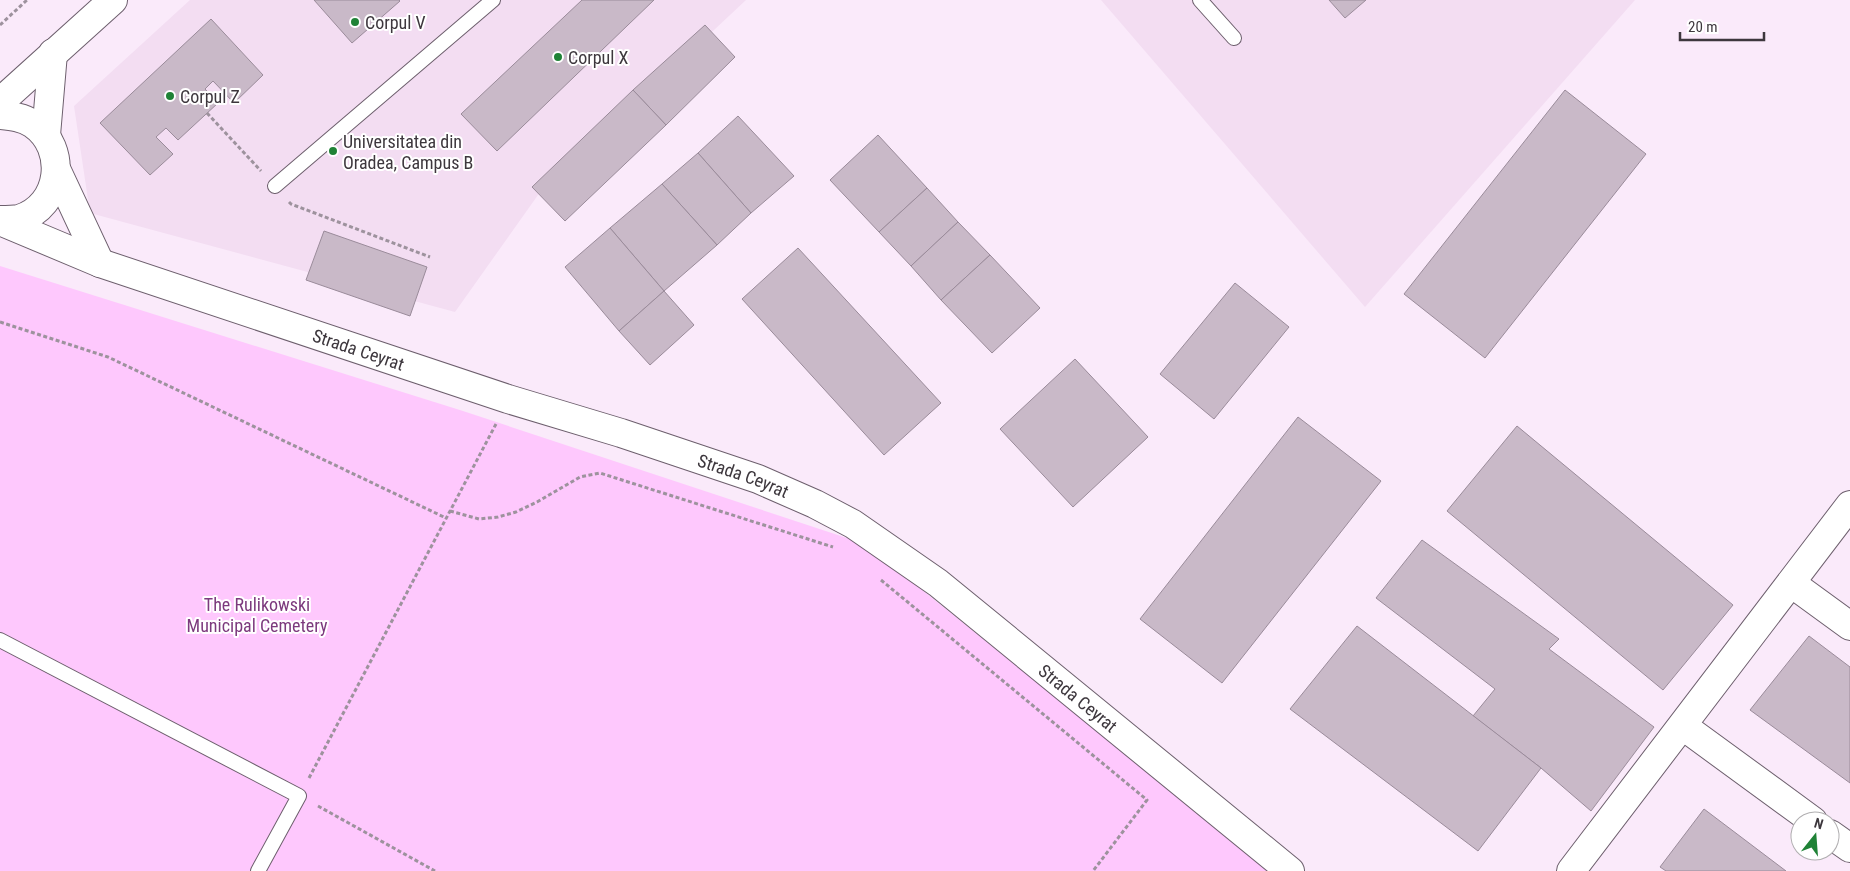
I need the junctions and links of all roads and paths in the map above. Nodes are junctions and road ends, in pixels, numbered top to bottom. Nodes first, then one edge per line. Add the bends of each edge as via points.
1 (27, 0) edge
2 (113, 0) edge
3 (493, 0) edge
4 (1200, 0) edge
5 (0, 25) edge
6 (1234, 38) dead end
7 (53, 53) junction
8 (0, 102) edge
9 (207, 113) dead end
10 (0, 115) edge
11 (46, 135) junction
12 (57, 171) junction
13 (275, 186) junction
14 (0, 221) edge
15 (430, 257) dead end
16 (100, 264) junction
17 (0, 322) edge
18 (508, 399) junction
19 (1850, 505) edge
20 (450, 511) junction
21 (446, 518) junction
22 (837, 548) dead end
23 (876, 576) dead end
24 (1791, 583) junction
25 (1850, 626) edge
26 (0, 640) edge
27 (1683, 726) junction
28 (299, 796) junction
29 (1799, 811) edge
30 (258, 871) edge
31 (435, 871) edge
32 (1093, 871) edge
33 (1290, 871) edge
34 (1571, 871) edge

1 - 5 path
2 - 7 main road
3 - 13 lane
4 - 6 lane
7 - 8 main road
7 - 11 main road
9 - 13 path
10 - 11 main road via 15,116 32,123
11 - 12 main road via 54,152
12 - 14 main road via 53,188 44,202 19,219
12 - 16 main road
13 - 15 path via 291,204
14 - 16 main road, Strada Ceyrat
16 - 18 main road, Strada Ceyrat
17 - 21 path via 108,357
18 - 20 path
18 - 33 main road, Strada Ceyrat via 758,479 853,524 945,589
19 - 24 main road
20 - 21 path
20 - 22 path via 479,519 498,517 537,502 580,477 600,473
21 - 28 path
23 - 32 path via 1147,800
24 - 25 main road
24 - 27 main road
26 - 28 lane
27 - 29 main road
27 - 34 main road
28 - 30 lane
28 - 31 path

